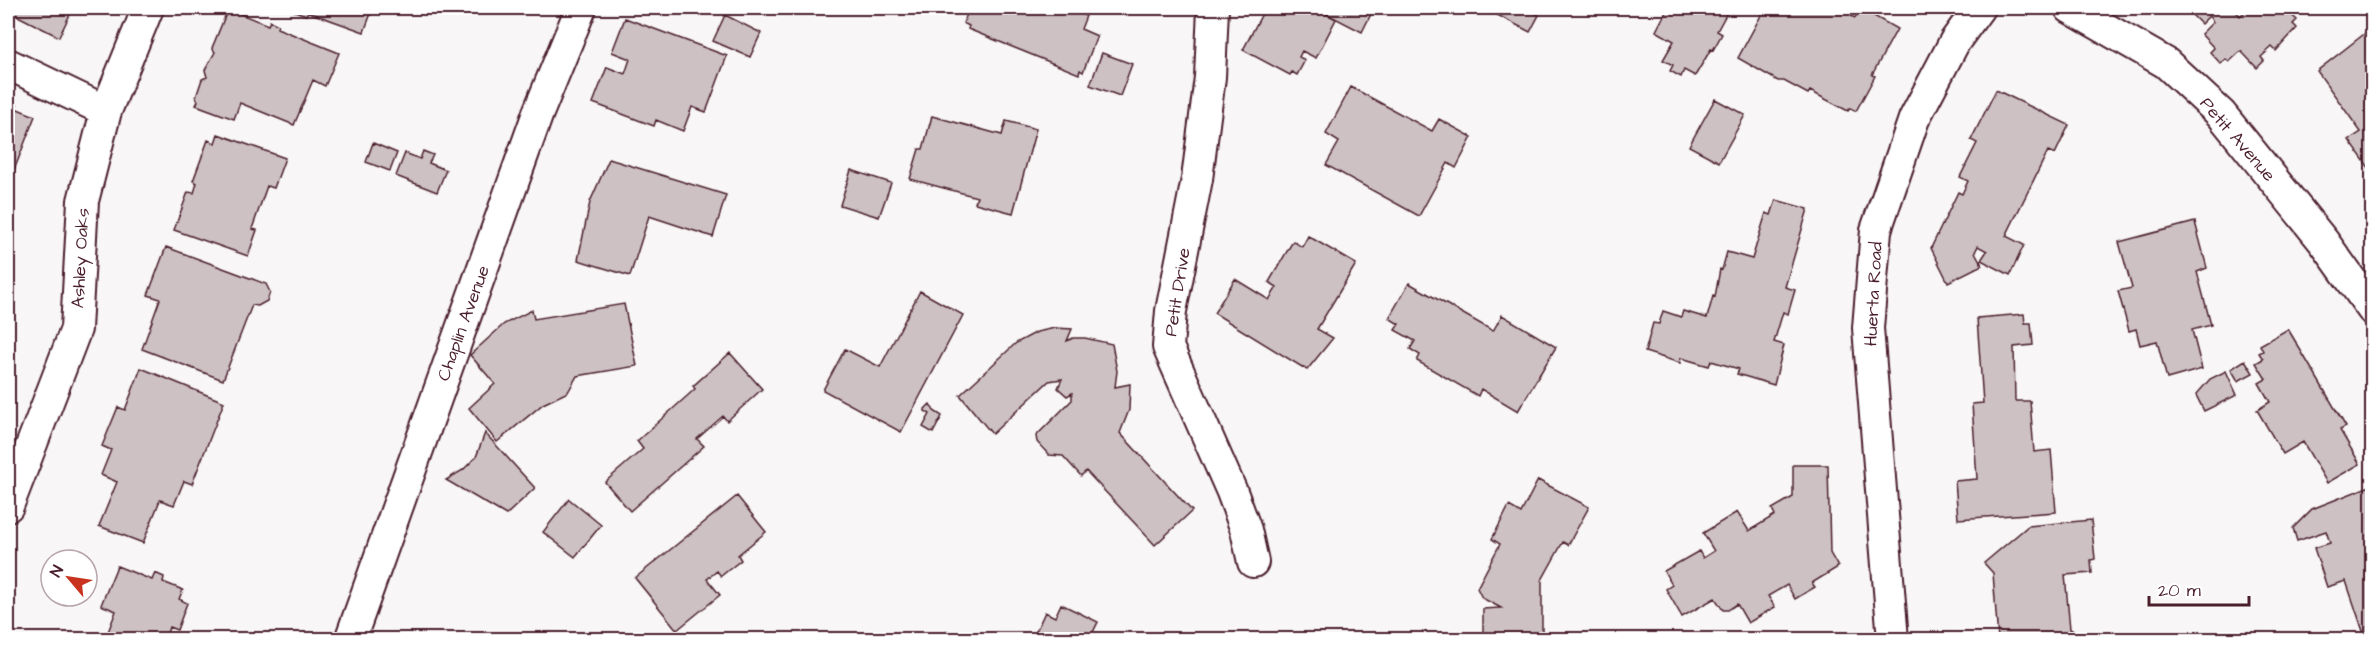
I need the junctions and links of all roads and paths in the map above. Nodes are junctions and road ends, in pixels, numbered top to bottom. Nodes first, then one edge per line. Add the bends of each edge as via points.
1 (148, 8) edge
2 (581, 8) edge
3 (1213, 8) edge
4 (1979, 8) edge
5 (2070, 8) edge
6 (8, 64) edge
7 (106, 111) junction
8 (2373, 309) edge
9 (8, 506) edge
10 (1253, 562) dead end
11 (350, 639) edge
12 (1893, 639) edge

1 - 7 street, Ashley Oaks
2 - 11 street, Chaplin Avenue via 538,113
3 - 10 street, Petit Drive via 1210,77 1197,179 1171,311 1168,347 1232,492
4 - 12 street, Huerta Road via 1955,41 1914,119 1876,230 1868,328
5 - 8 street, Petit Avenue via 2166,63 2221,114
6 - 7 street
7 - 9 street, Ashley Oaks via 82,201 76,329

